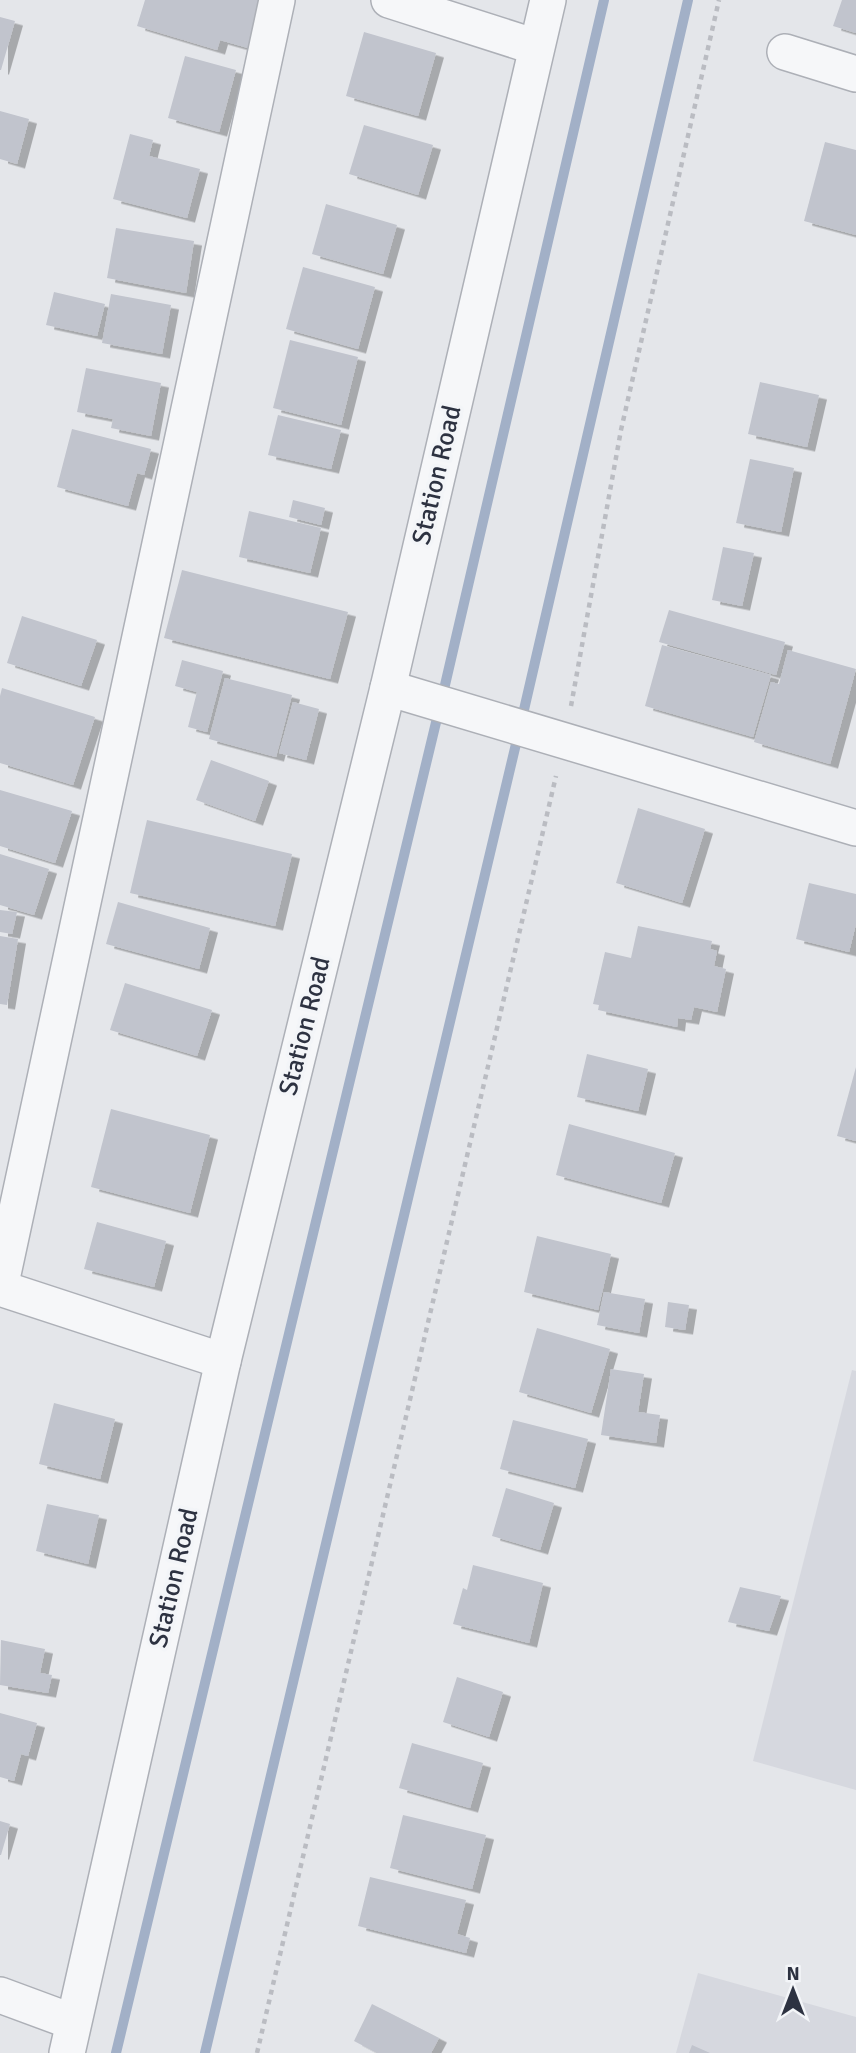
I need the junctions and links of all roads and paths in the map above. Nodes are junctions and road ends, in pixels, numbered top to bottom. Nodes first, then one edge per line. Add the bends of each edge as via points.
1 (277, 0) edge
2 (389, 0) edge
3 (548, 0) edge
4 (719, 0) edge
5 (536, 47) junction
6 (785, 52) dead end
7 (856, 74) edge
8 (388, 688) junction
9 (565, 741) junction
10 (856, 828) edge
11 (223, 1361) junction
12 (0, 1995) edge
13 (70, 2037) edge
14 (257, 2053) edge

1 - 11 street via 0,1288
2 - 5 street
3 - 5 street, Station Road
4 - 9 path via 621,430
5 - 8 street, Station Road
6 - 7 street
8 - 9 street
8 - 11 street, Station Road
9 - 10 street
9 - 14 path
11 - 13 street, Station Road
12 - 13 street

